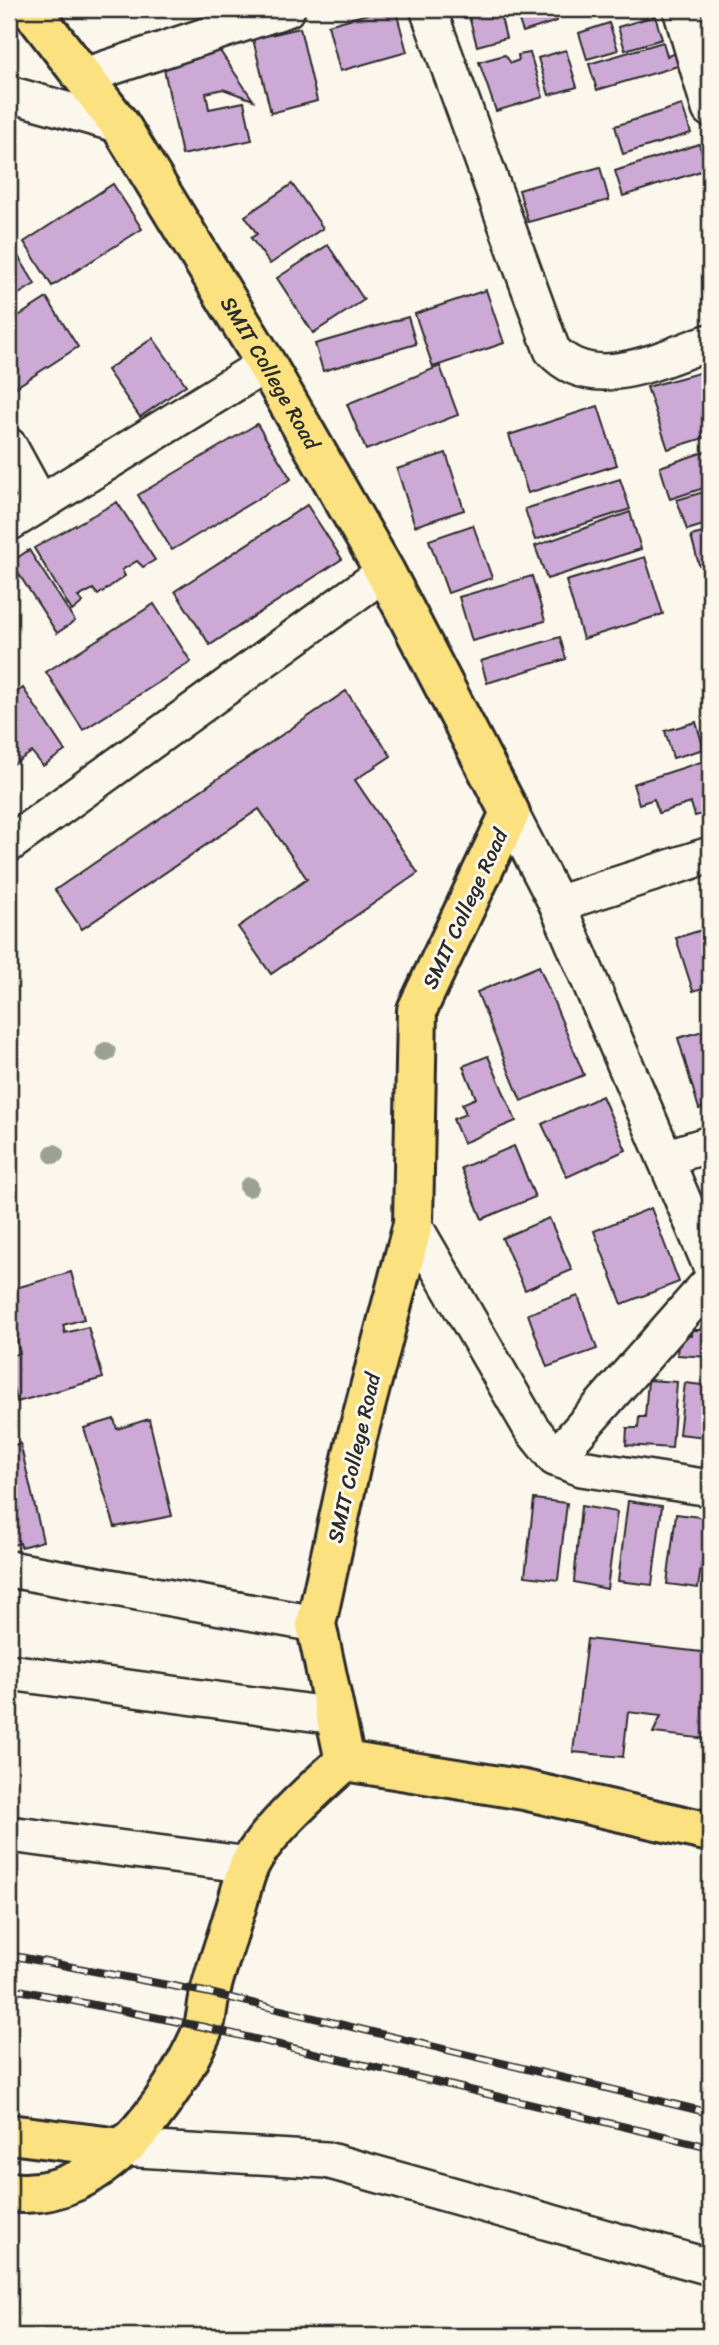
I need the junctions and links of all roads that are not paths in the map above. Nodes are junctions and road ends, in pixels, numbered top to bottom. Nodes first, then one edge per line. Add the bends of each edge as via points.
1 (31, 9) edge
2 (287, 9) edge
3 (428, 9) edge
4 (681, 9) edge
5 (84, 76) junction
6 (9, 94) edge
7 (710, 109) edge
8 (120, 125) junction
9 (710, 342) edge
10 (266, 364) junction
11 (9, 446) edge
12 (40, 503) junction
13 (9, 523) edge
14 (384, 572) junction
15 (510, 813) junction
16 (9, 844) edge
17 (710, 855) edge
18 (557, 904) junction
19 (710, 1144) edge
20 (665, 1158) junction
21 (413, 1224) junction
22 (710, 1264) edge
23 (710, 1282) edge
24 (555, 1458) junction
25 (710, 1488) edge
26 (9, 1569) edge
27 (316, 1624) junction
28 (9, 1672) edge
29 (335, 1716) junction
30 (345, 1761) junction
31 (710, 1832) edge
32 (9, 1834) edge
33 (250, 1865) junction
34 (9, 2134) edge
35 (121, 2148) junction
36 (9, 2192) edge
37 (710, 2267) edge

1 - 5 main road, SMIT College Road
2 - 5 street
3 - 9 street via 552,350 565,364 614,373
4 - 7 street
5 - 8 main road, SMIT College Road
6 - 8 street
8 - 10 main road, SMIT College Road
10 - 12 street
10 - 14 main road, SMIT College Road
11 - 12 street
12 - 13 street
14 - 15 main road, SMIT College Road
14 - 16 street
15 - 18 street
15 - 21 main road, SMIT College Road via 417,1010
17 - 18 street
18 - 20 street
19 - 20 street
20 - 22 street
21 - 24 street via 531,1428
21 - 27 main road, SMIT College Road via 355,1445
23 - 24 street
24 - 25 street via 581,1468
26 - 27 street
27 - 29 main road, SMIT College Road
28 - 29 street
29 - 30 main road, SMIT College Road
30 - 31 main road via 524,1790
30 - 33 main road via 291,1811
32 - 33 street
33 - 35 main road via 210,1993 204,2027 173,2089
34 - 35 main road
35 - 36 main road via 93,2172 55,2189
35 - 37 street via 326,2160

